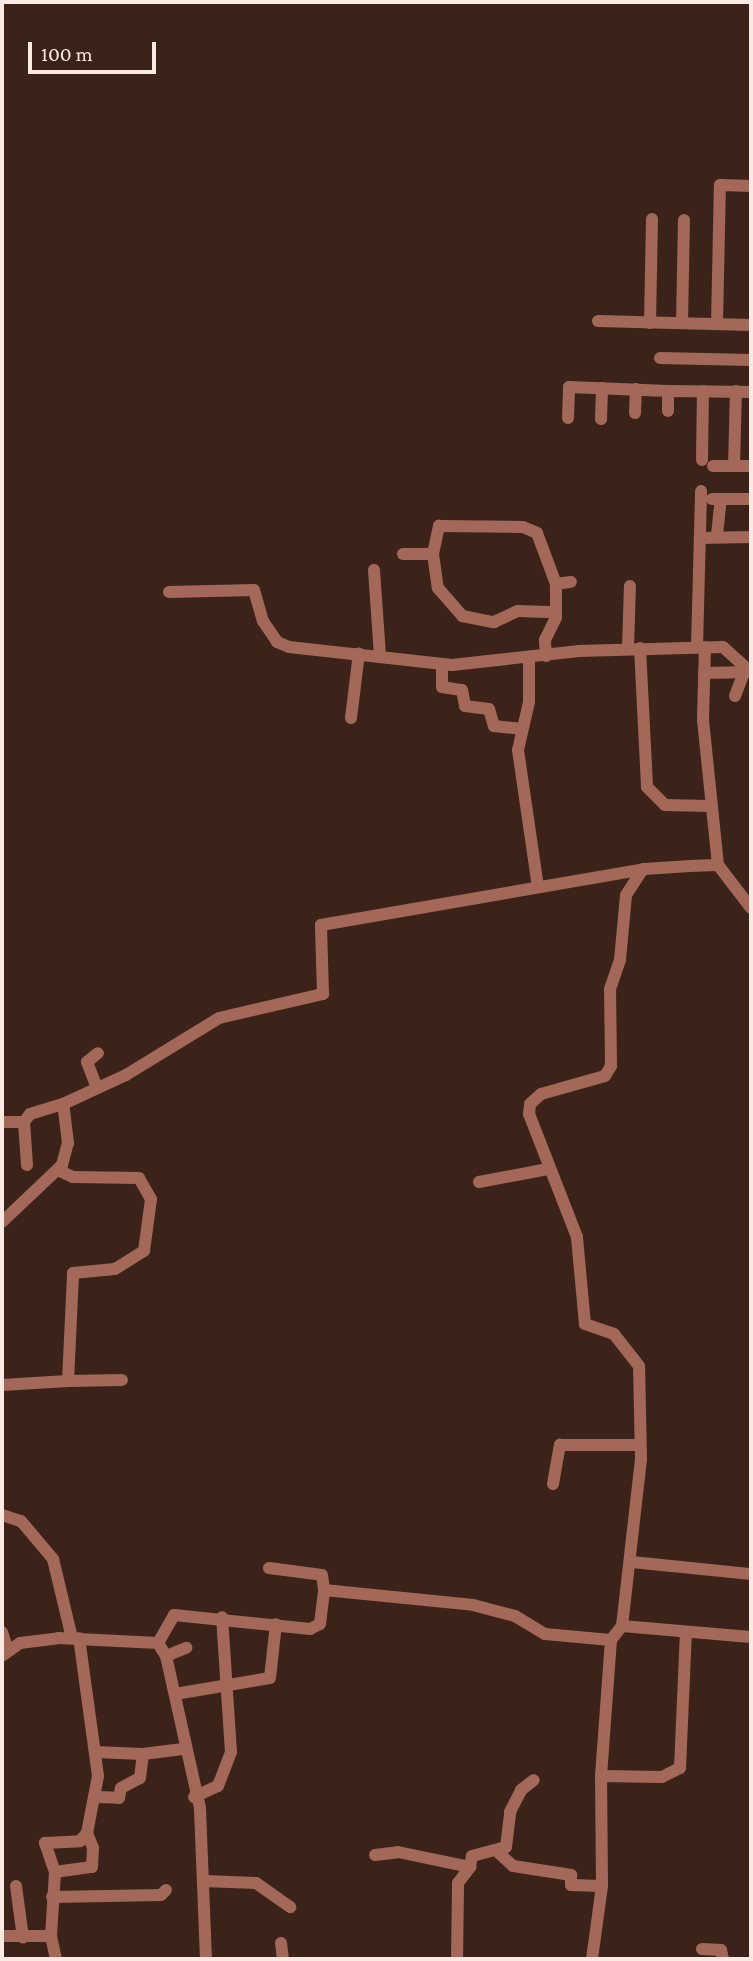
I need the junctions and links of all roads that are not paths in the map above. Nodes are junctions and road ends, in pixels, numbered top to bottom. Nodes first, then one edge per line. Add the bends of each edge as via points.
1 (751, 186) edge
2 (652, 219) dead end
3 (684, 220) dead end
4 (598, 321) dead end
5 (650, 323) junction
6 (682, 323) junction
7 (717, 324) junction
8 (751, 325) edge
9 (660, 358) dead end
10 (751, 360) edge
11 (602, 388) junction
12 (636, 390) junction
13 (668, 391) junction
14 (703, 391) junction
15 (736, 391) junction
16 (751, 392) edge
17 (668, 411) dead end
18 (635, 413) dead end
19 (568, 418) dead end
20 (601, 419) dead end
21 (734, 466) junction
22 (751, 466) edge
23 (701, 491) dead end
24 (751, 499) edge
25 (717, 535) dead end
26 (751, 537) edge
27 (701, 538) junction
28 (403, 554) dead end
29 (433, 554) junction
30 (374, 570) dead end
31 (571, 582) dead end
32 (556, 584) junction
33 (630, 586) dead end
34 (169, 592) dead end
35 (556, 612) junction
36 (701, 647) junction
37 (634, 648) junction
38 (359, 653) junction
39 (380, 656) junction
40 (546, 656) junction
41 (528, 659) junction
42 (442, 664) junction
43 (748, 666) edge
44 (704, 673) junction
45 (735, 696) dead end
46 (351, 718) dead end
47 (521, 729) junction
48 (709, 806) junction
49 (718, 865) junction
50 (644, 869) junction
51 (538, 887) junction
52 (751, 908) edge
53 (98, 1053) dead end
54 (97, 1088) junction
55 (63, 1104) junction
56 (2, 1122) edge
57 (24, 1122) junction
58 (27, 1165) dead end
59 (548, 1169) junction
60 (57, 1170) junction
61 (479, 1182) dead end
62 (2, 1222) edge
63 (122, 1380) dead end
64 (68, 1381) junction
65 (2, 1385) edge
66 (638, 1445) junction
67 (553, 1484) dead end
68 (2, 1515) edge
69 (632, 1562) junction
70 (269, 1568) dead end
71 (751, 1574) edge
72 (324, 1590) junction
73 (222, 1617) junction
74 (276, 1624) junction
75 (622, 1626) junction
76 (2, 1632) edge
77 (686, 1632) junction
78 (751, 1637) edge
79 (75, 1638) junction
80 (611, 1640) junction
81 (158, 1643) junction
82 (186, 1648) dead end
83 (5, 1653) edge
84 (166, 1656) junction
85 (229, 1686) junction
86 (175, 1694) junction
87 (183, 1749) junction
88 (95, 1752) junction
89 (143, 1754) junction
90 (601, 1776) junction
91 (534, 1780) dead end
92 (96, 1797) junction
93 (194, 1797) junction
94 (87, 1833) junction
95 (499, 1853) junction
96 (375, 1855) dead end
97 (470, 1867) junction
98 (55, 1872) junction
99 (203, 1881) junction
100 (16, 1886) dead end
101 (602, 1886) junction
102 (166, 1890) dead end
103 (52, 1896) junction
104 (290, 1907) dead end
105 (2, 1936) edge
106 (51, 1936) junction
107 (23, 1938) junction
108 (281, 1943) dead end
109 (702, 1950) dead end
110 (56, 1959) edge
111 (206, 1959) edge
112 (283, 1959) edge
113 (457, 1959) edge
114 (592, 1959) edge
115 (723, 1959) edge

1 - 7 street via 720,185
2 - 5 street
3 - 6 street
4 - 5 street
5 - 6 street
6 - 7 street
7 - 8 street
9 - 10 street
11 - 12 street
11 - 19 street via 569,387
11 - 20 street
12 - 13 street
12 - 18 street
13 - 14 street
13 - 17 street
14 - 15 street
14 - 21 street via 708,463
15 - 16 street
15 - 21 street
21 - 22 street
23 - 27 street
24 - 25 street via 717,499
26 - 27 street
27 - 36 street
28 - 29 street
29 - 32 street via 439,526 523,527 537,533
29 - 35 street via 438,588 462,616 490,622 518,611
30 - 39 street
31 - 32 street
32 - 35 street
33 - 37 street
34 - 38 street via 254,590 263,621 277,642
35 - 40 street via 545,640
36 - 37 street
36 - 43 street via 730,650
36 - 44 street
37 - 40 street
37 - 48 street via 647,787 665,804
38 - 39 street
38 - 46 street
39 - 42 street
40 - 41 street
41 - 42 street
41 - 47 street via 529,702
42 - 47 street via 442,687 461,689 465,706 489,709 494,726
43 - 44 street
43 - 45 street
44 - 48 street
47 - 51 street via 518,750
48 - 49 street
49 - 50 street
49 - 52 street
50 - 51 street
50 - 59 street via 626,895 620,960 610,989 611,1066 605,1076 545,1092 530,1104 532,1129
51 - 54 street via 321,925 323,994 219,1018
53 - 54 street via 87,1062
54 - 55 street
55 - 57 street via 30,1114
55 - 60 street via 67,1156
56 - 57 street
57 - 58 street
59 - 61 street
59 - 66 street via 577,1237 585,1324 614,1334 639,1366
60 - 62 street
60 - 64 street via 73,1177 139,1178 151,1199 139,1258 115,1269 73,1273
63 - 64 street
64 - 65 street
66 - 67 street via 560,1445
66 - 69 street
68 - 79 street via 21,1521 53,1559
69 - 71 street
69 - 75 street
70 - 72 street via 322,1574
72 - 74 street via 320,1624 310,1629
72 - 80 street via 473,1605 514,1616 545,1634
73 - 74 street
73 - 81 street via 174,1615
73 - 85 street
74 - 85 street via 270,1678
75 - 77 street
75 - 80 street
76 - 83 street
77 - 78 street
77 - 90 street via 680,1768 662,1777
79 - 81 street
79 - 83 street via 20,1643
79 - 88 street
80 - 90 street
81 - 84 street
82 - 84 street
84 - 86 street
85 - 86 street
85 - 93 street via 232,1752 218,1786
86 - 87 street
87 - 89 street
87 - 93 street
88 - 89 street
88 - 92 street
89 - 92 street via 140,1778 121,1788 119,1798
90 - 101 street
91 - 95 street via 516,1801 506,1847
92 - 94 street
93 - 99 street via 200,1808
94 - 98 street via 93,1848 92,1867
94 - 98 street via 80,1841 46,1840 47,1859
95 - 97 street via 472,1856
95 - 101 street via 513,1866 571,1875 571,1885
96 - 97 street via 398,1852
97 - 113 street via 458,1883
98 - 103 street
99 - 104 street via 256,1883
99 - 111 street
100 - 107 street
101 - 114 street
102 - 103 street via 161,1895
103 - 106 street
105 - 107 street
106 - 107 street
106 - 110 street
108 - 112 street
109 - 115 street via 722,1950

